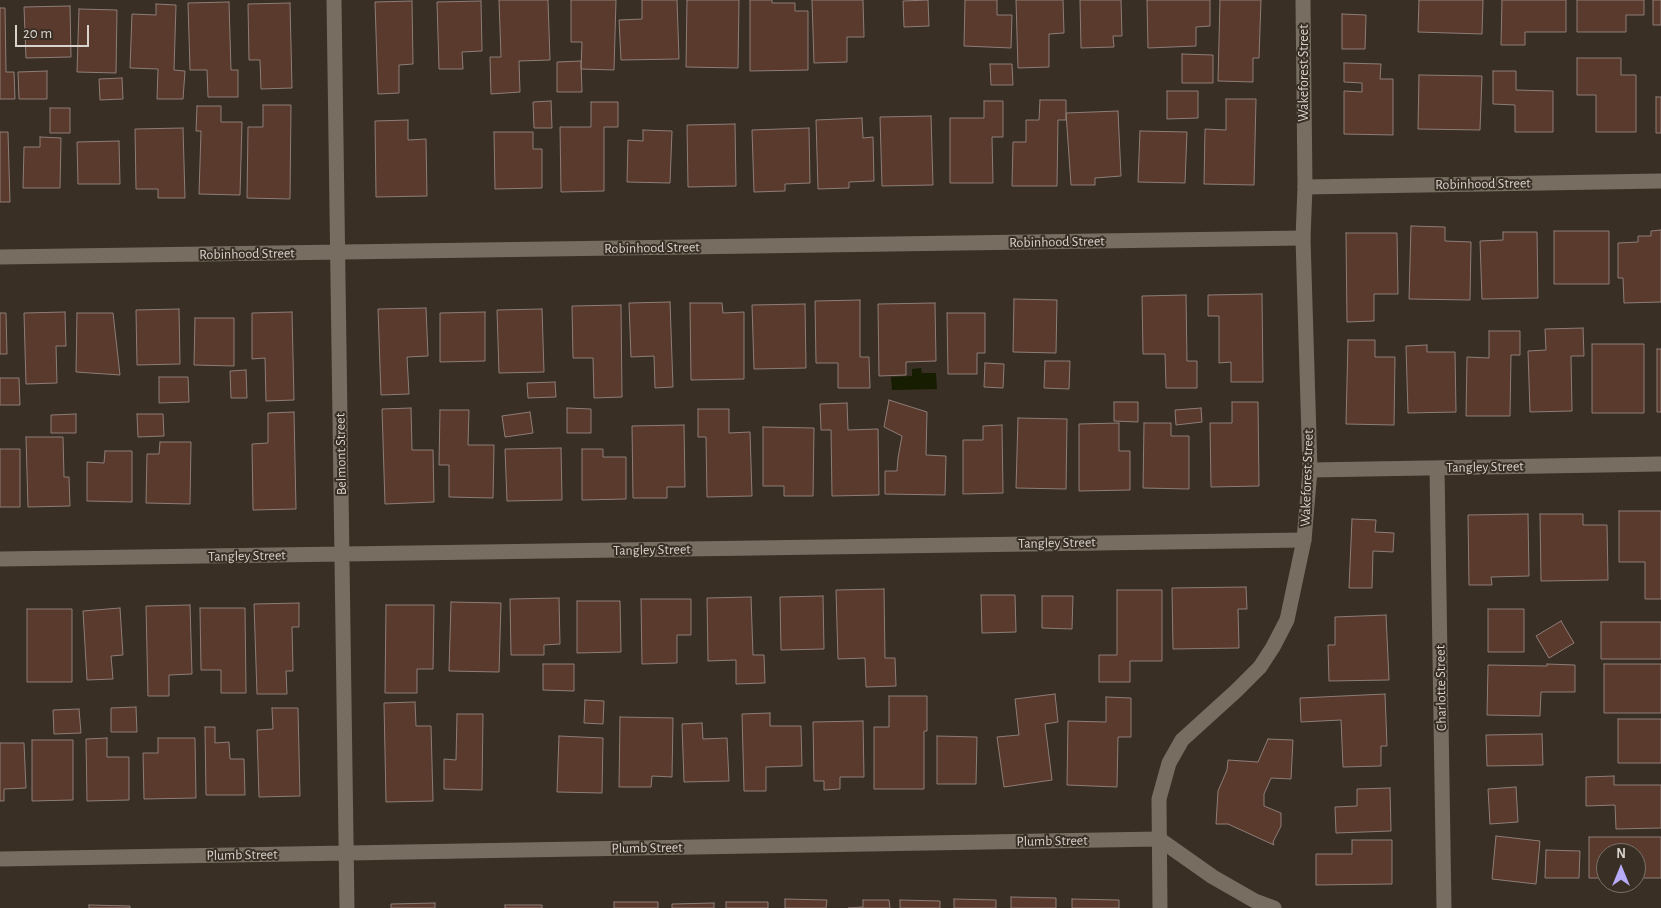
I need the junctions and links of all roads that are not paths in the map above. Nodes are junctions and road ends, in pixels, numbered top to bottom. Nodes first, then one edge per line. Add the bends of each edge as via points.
1 (334, 0) edge
2 (1303, 0) edge
3 (1661, 181) edge
4 (1305, 187) junction
5 (1303, 238) junction
6 (337, 252) junction
7 (0, 257) edge
8 (1661, 464) edge
9 (1437, 468) junction
10 (1310, 470) junction
11 (1304, 540) junction
12 (342, 554) junction
13 (0, 559) edge
14 (1159, 839) junction
15 (346, 854) junction
16 (0, 859) edge
17 (347, 908) edge
18 (1160, 908) edge
19 (1274, 908) edge
20 (1444, 908) edge

1 - 6 street, Belmont Street
2 - 4 street, Wakeforest Street
3 - 4 street, Robinhood Street
4 - 5 street, Wakeforest Street
5 - 6 street, Robinhood Street
5 - 10 street, Wakeforest Street
6 - 7 street, Robinhood Street
6 - 12 street, Belmont Street
8 - 9 street, Tangley Street
9 - 10 street, Tangley Street
9 - 20 street, Charlotte Street
10 - 11 street, Wakeforest Street
11 - 12 street, Tangley Street
11 - 14 street, Wakeforest Street via 1287,620 1273,647 1260,667 1182,740 1169,763 1159,799
12 - 13 street, Tangley Street
12 - 15 street, Belmont Street
14 - 15 street, Plumb Street
14 - 18 street, Wakeforest Street
14 - 19 street via 1213,877
15 - 16 street, Plumb Street
15 - 17 street, Belmont Street

